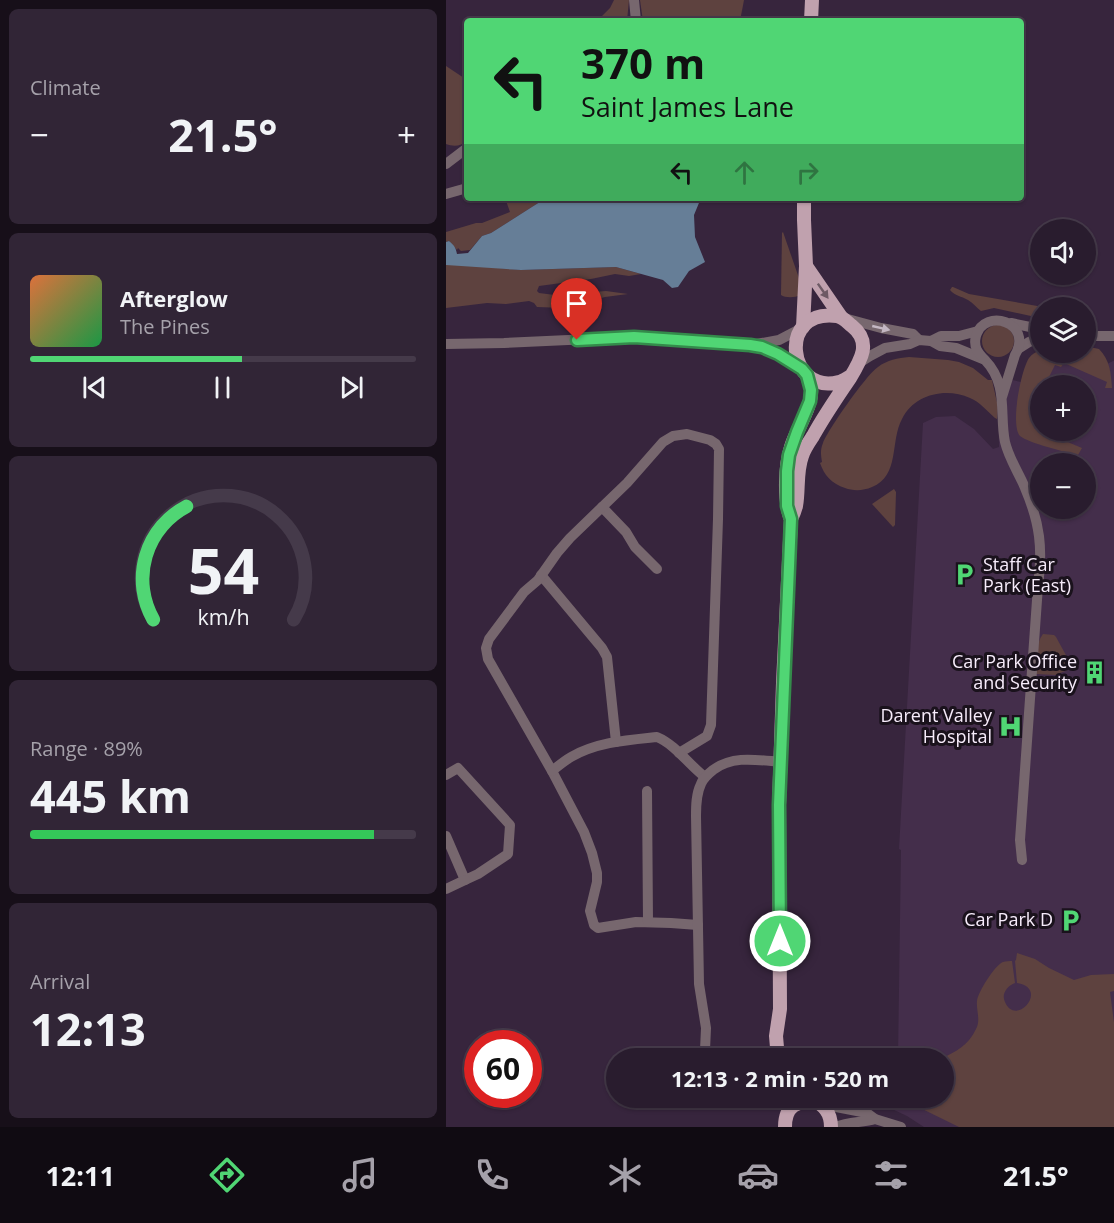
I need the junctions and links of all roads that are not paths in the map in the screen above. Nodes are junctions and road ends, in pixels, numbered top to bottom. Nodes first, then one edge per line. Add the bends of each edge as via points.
1 (812, 0) edge
2 (811, 18) edge
3 (464, 150) edge
4 (446, 164) edge
5 (464, 189) edge
6 (446, 194) edge
7 (804, 201) edge
8 (806, 266) junction
9 (841, 317) junction
10 (1007, 323) junction
11 (1030, 327) edge
12 (803, 328) junction
13 (978, 331) junction
14 (1096, 336) edge
15 (1115, 336) edge
16 (919, 340) junction
17 (931, 341) junction
18 (1030, 342) edge
19 (446, 344) edge
20 (750, 345) junction
21 (1016, 352) junction
22 (985, 360) junction
23 (859, 363) junction
24 (804, 372) junction
25 (851, 376) junction
26 (1002, 397) junction
27 (602, 507) junction
28 (791, 519) junction
29 (657, 569) dead end
30 (541, 575) junction
31 (616, 742) junction
32 (678, 753) junction
33 (781, 762) junction
34 (552, 771) junction
35 (446, 775) edge
36 (705, 777) junction
37 (647, 791) dead end
38 (446, 836) edge
39 (1022, 860) dead end
40 (465, 880) junction
41 (446, 889) edge
42 (648, 922) junction
43 (698, 925) junction
44 (780, 1015) junction
45 (706, 1048) edge
46 (777, 1048) edge
47 (786, 1048) edge
48 (782, 1108) edge
49 (790, 1108) edge
50 (824, 1108) edge
51 (846, 1108) edge
52 (875, 1119) junction
53 (785, 1127) edge
54 (831, 1127) edge
55 (836, 1127) edge
56 (901, 1127) edge

1 - 2 main road
3 - 4 street
5 - 6 street
7 - 8 main road
8 -> 9 main road
8 - 12 main road
9 - 12 main road via 814,318
9 -> 16 street via 913,334
9 - 23 main road via 862,337 864,349
10 - 11 street
10 - 13 street via 990,321
10 - 21 street via 1017,331
12 - 20 street via 779,340
12 - 24 main road via 795,348
13 - 17 street
13 - 22 street via 975,346
14 - 15 street
16 - 17 street
16 - 23 street via 885,348
17 - 22 street
18 - 21 street
19 - 20 street via 634,337
20 - 24 street via 778,354
21 - 22 street via 1000,365
21 - 26 street
22 - 26 street
23 - 25 main road
24 - 25 main road via 817,381 829,383
24 - 28 main road via 811,390 791,446 787,471
25 - 28 main road via 802,454
26 - 39 street via 1005,441 1037,519 1041,561 1020,840
27 - 29 street
27 - 30 street
27 - 32 street via 667,439 687,434 718,446 712,725 707,736
28 - 33 main road
30 - 31 street via 607,657
30 - 34 street via 494,632 486,652
31 - 32 street via 659,738
31 - 34 street via 571,756
32 - 36 street
33 - 36 street via 735,760
33 - 44 main road
34 - 42 street via 592,853 598,882 590,910 594,925 598,928
35 - 40 street via 458,768 510,825 508,854
36 - 43 street via 699,787 696,816
37 - 42 street
38 - 40 street
40 - 41 street
42 - 43 street
43 - 45 street
44 - 46 main road
44 - 47 main road
48 - 53 main road
49 - 53 main road
50 - 54 main road
51 - 52 street
52 - 55 street
52 - 56 street

